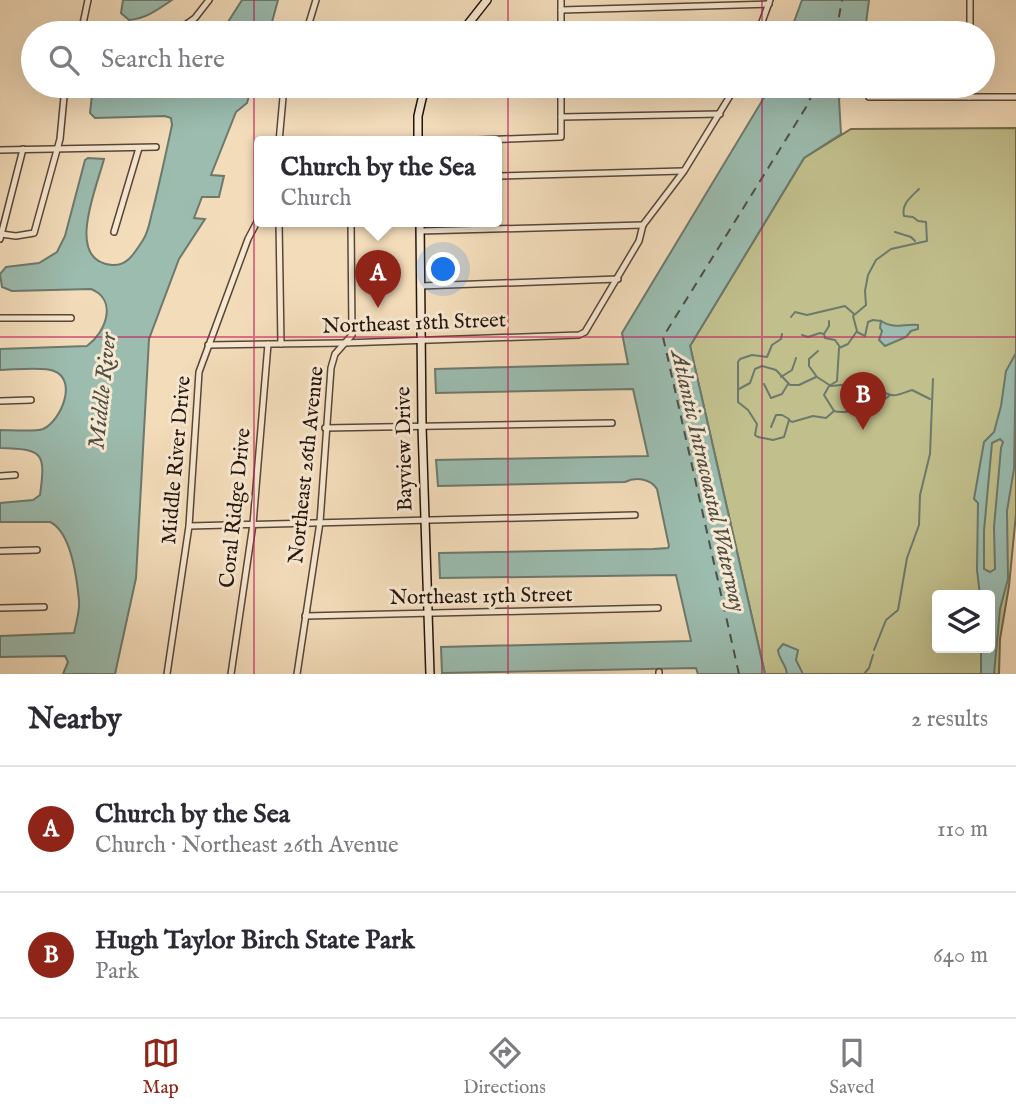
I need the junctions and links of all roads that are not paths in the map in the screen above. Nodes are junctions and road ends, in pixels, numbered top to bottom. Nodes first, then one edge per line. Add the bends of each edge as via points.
1 (88, 0) edge
2 (209, 0) edge
3 (316, 0) edge
4 (488, 0) edge
5 (561, 0) edge
6 (970, 0) edge
7 (769, 2) edge
8 (561, 10) junction
9 (84, 21) edge
10 (191, 21) edge
11 (310, 21) edge
12 (471, 21) edge
13 (561, 21) edge
14 (762, 21) edge
15 (970, 21) edge
16 (995, 97) edge
17 (1016, 97) edge
18 (63, 98) edge
19 (283, 98) edge
20 (422, 98) edge
21 (561, 98) edge
22 (729, 98) edge
23 (720, 114) junction
24 (561, 117) junction
25 (280, 136) edge
26 (418, 136) edge
27 (502, 139) edge
28 (156, 147) dead end
29 (139, 148) junction
30 (23, 149) junction
31 (57, 149) junction
32 (0, 150) edge
33 (684, 170) junction
34 (502, 176) edge
35 (643, 225) junction
36 (502, 226) edge
37 (254, 227) edge
38 (279, 227) edge
39 (351, 227) edge
40 (420, 227) edge
41 (114, 232) dead end
42 (1, 237) edge
43 (618, 279) junction
44 (420, 286) junction
45 (0, 318) edge
46 (71, 318) dead end
47 (421, 340) junction
48 (268, 344) junction
49 (281, 344) junction
50 (344, 344) junction
51 (208, 345) junction
52 (31, 400) dead end
53 (0, 401) edge
54 (612, 423) dead end
55 (422, 426) junction
56 (325, 428) junction
57 (15, 475) dead end
58 (0, 476) edge
59 (635, 514) dead end
60 (425, 519) junction
61 (320, 522) junction
62 (253, 524) junction
63 (189, 526) junction
64 (37, 550) dead end
65 (0, 551) edge
66 (44, 607) dead end
67 (0, 608) edge
68 (658, 608) dead end
69 (428, 614) junction
70 (305, 616) junction
71 (167, 674) edge
72 (232, 674) edge
73 (297, 674) edge
74 (430, 674) edge

1 - 9 street
2 - 10 street
3 - 11 street
4 - 12 street
5 - 8 street
6 - 15 street
7 - 8 street
7 - 14 street
8 - 13 street
16 - 17 street
18 - 31 street
19 - 25 street
20 - 26 street
21 - 24 street
22 - 23 street
23 - 24 street
23 - 33 street
24 - 27 street via 561,137
28 - 29 street
29 - 31 street
29 - 41 street
30 - 31 street
30 - 32 street
30 - 42 street
31 - 42 street via 34,233
33 - 34 street
33 - 35 street
35 - 36 street
35 - 43 street via 639,242
37 - 51 street, Middle River Drive
38 - 49 street
39 - 50 street, Northeast 26th Avenue via 352,335
40 - 44 street, Bayview Drive
43 - 44 street
43 - 47 street, Northeast 18th Street via 579,335
44 - 47 street, Bayview Drive
45 - 46 street
47 - 50 street, Northeast 18th Street
47 - 55 street, Bayview Drive
48 - 49 street, Northeast 18th Street
48 - 51 street, Northeast 18th Street
48 - 62 street, Coral Ridge Drive
49 - 50 street, Northeast 18th Street
50 - 56 street, Northeast 26th Avenue via 331,368
51 - 63 street, Middle River Drive via 199,372
52 - 53 street
54 - 55 street
55 - 56 street
55 - 60 street, Bayview Drive
56 - 61 street, Northeast 26th Avenue
57 - 58 street
59 - 60 street
60 - 61 street
60 - 69 street, Bayview Drive
61 - 62 street
61 - 70 street, Northeast 26th Avenue
62 - 63 street
62 - 72 street, Coral Ridge Drive
63 - 71 street, Middle River Drive
64 - 65 street
66 - 67 street
68 - 69 street, Northeast 15th Street
69 - 70 street, Northeast 15th Street
69 - 74 street, Bayview Drive
70 - 73 street, Northeast 26th Avenue

